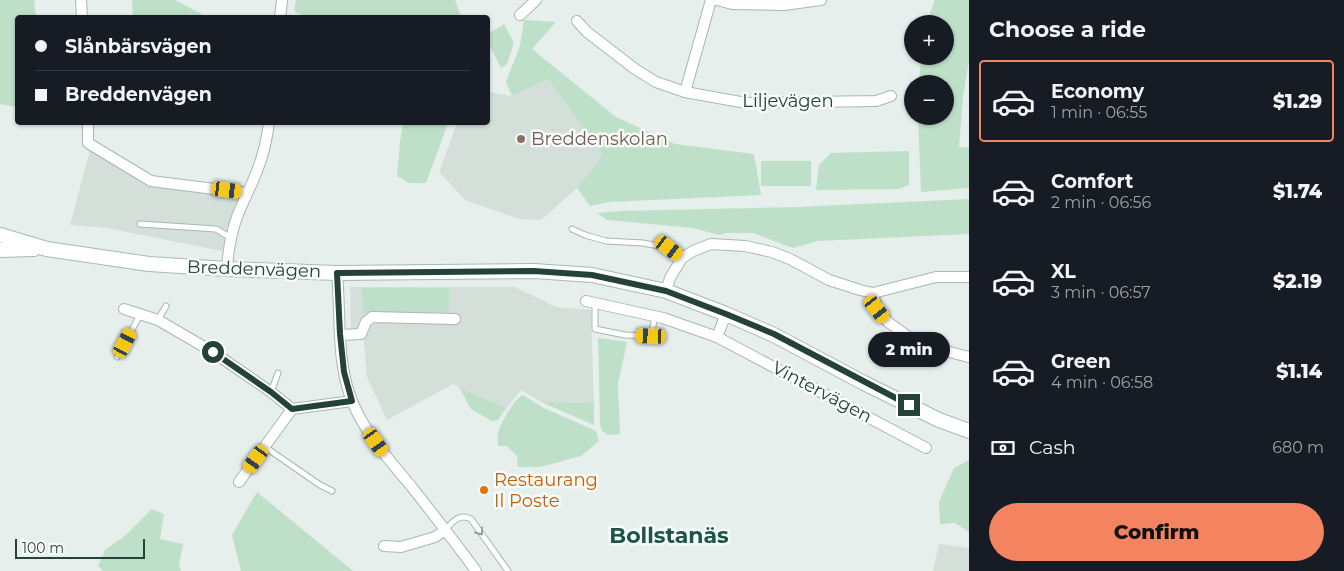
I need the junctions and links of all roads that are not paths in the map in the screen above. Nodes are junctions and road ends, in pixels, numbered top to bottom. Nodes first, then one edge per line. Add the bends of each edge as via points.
1 (81, 0) edge
2 (282, 0) edge
3 (536, 0) edge
4 (711, 0) edge
5 (717, 0) edge
6 (821, 0) edge
7 (82, 15) edge
8 (280, 15) edge
9 (520, 15) dead end
10 (577, 21) dead end
11 (685, 92) junction
12 (891, 96) dead end
13 (88, 125) edge
14 (269, 125) edge
15 (246, 193) junction
16 (140, 224) dead end
17 (572, 229) dead end
18 (0, 235) edge
19 (231, 238) junction
20 (47, 249) junction
21 (0, 250) edge
22 (682, 258) junction
23 (227, 270) junction
24 (337, 273) junction
25 (969, 277) edge
26 (666, 291) junction
27 (873, 293) junction
28 (591, 301) joint
29 (166, 306) dead end
30 (124, 309) dead end
31 (140, 314) junction
32 (726, 314) junction
33 (654, 316) junction
34 (455, 319) dead end
35 (158, 320) junction
36 (340, 334) junction
37 (717, 337) junction
38 (117, 357) dead end
39 (968, 357) edge
40 (278, 373) dead end
41 (271, 392) junction
42 (352, 401) junction
43 (292, 409) junction
44 (969, 430) edge
45 (264, 447) junction
46 (926, 448) dead end
47 (239, 482) dead end
48 (332, 491) dead end
49 (445, 530) junction
50 (384, 546) dead end
51 (476, 571) edge
52 (508, 571) edge

1 - 7 street
2 - 8 street
3 - 9 street
4 - 11 street
5 - 6 street via 732,4 784,5
10 - 11 street, Liljevägen via 656,82
11 - 12 street, Liljevägen via 746,102 876,101
13 - 15 street via 88,143 151,180
14 - 15 street via 257,170
15 - 19 street
16 - 19 lane via 216,229
17 - 22 lane via 606,241 669,248
18 - 20 street, Breddenvägen
19 - 23 street
20 - 21 street, Breddenvägen
20 - 23 street, Breddenvägen via 149,264
22 - 26 street
22 - 27 street via 711,244 745,246 772,252 829,280
23 - 24 street, Breddenvägen
24 - 26 street, Breddenvägen via 534,271 592,275
24 - 36 street
25 - 27 street via 936,277
26 - 32 street, Breddenvägen
27 - 39 street via 877,309 888,322 917,343
28 - 33 street, Vintervägen
28 - 33 lane via 595,329 651,336
29 - 35 lane
30 - 31 street
31 - 35 street
31 - 38 lane
32 - 37 street
32 - 44 street, Breddenvägen via 774,334 939,420
33 - 37 street, Vintervägen
34 - 36 street via 372,317 361,334
35 - 41 street via 213,352
36 - 42 street via 344,372
37 - 46 street, Vintervägen
40 - 41 lane
41 - 43 street
42 - 43 street
42 - 49 street via 383,452
43 - 45 street
45 - 47 street
45 - 48 lane
49 - 50 street via 435,537 401,547
49 - 51 street
49 -> 52 lane via 456,518 466,516 471,519

